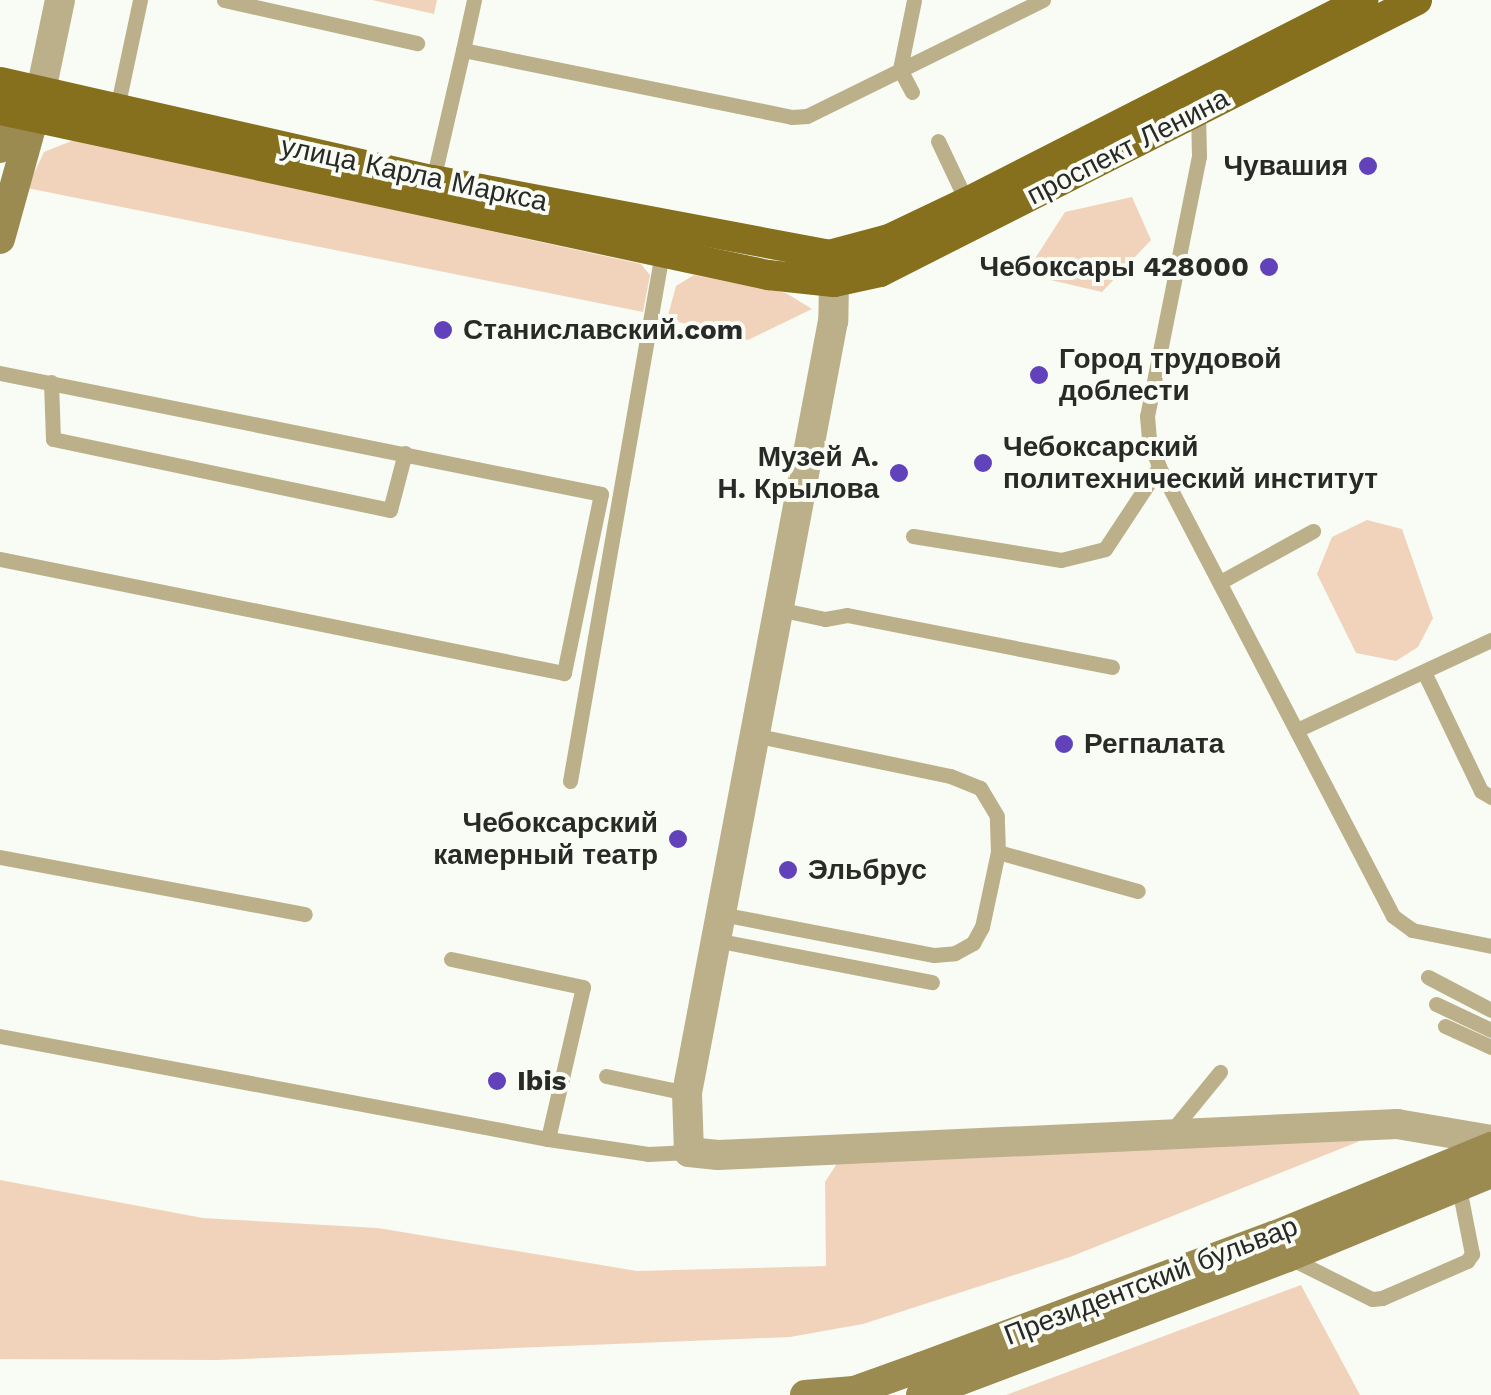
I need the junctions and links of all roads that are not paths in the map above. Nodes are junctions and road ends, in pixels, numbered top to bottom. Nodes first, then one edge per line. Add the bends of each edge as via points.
1 (60, 0) edge
2 (140, 0) edge
3 (224, 0) edge
4 (474, 0) edge
5 (914, 0) edge
6 (1043, 0) edge
7 (1364, 0) edge
8 (1418, 0) edge
9 (417, 43) dead end
10 (462, 50) junction
11 (900, 69) junction
12 (0, 82) edge
13 (912, 92) dead end
14 (1193, 101) junction
15 (21, 107) edge
16 (114, 121) junction
17 (938, 141) dead end
18 (0, 148) edge
19 (433, 180) junction
20 (967, 202) junction
21 (0, 239) edge
22 (662, 253) junction
23 (831, 268) junction
24 (0, 373) edge
25 (51, 382) junction
26 (406, 453) junction
27 (1159, 466) junction
28 (1313, 531) dead end
29 (913, 536) dead end
30 (0, 559) edge
31 (1222, 581) junction
32 (778, 609) junction
33 (1491, 640) edge
34 (1112, 666) dead end
35 (1424, 672) junction
36 (1299, 728) junction
37 (754, 736) junction
38 (570, 781) dead end
39 (1491, 797) edge
40 (998, 852) junction
41 (0, 857) edge
42 (1138, 891) dead end
43 (305, 914) dead end
44 (718, 927) junction
45 (1491, 946) edge
46 (452, 959) dead end
47 (1428, 977) dead end
48 (932, 982) dead end
49 (1436, 1004) dead end
50 (1491, 1010) edge
51 (1444, 1026) dead end
52 (1491, 1030) edge
53 (0, 1036) edge
54 (1491, 1047) edge
55 (1220, 1072) dead end
56 (606, 1076) dead end
57 (686, 1092) junction
58 (1170, 1133) junction
59 (548, 1140) junction
60 (1491, 1143) edge
61 (689, 1152) junction
62 (1491, 1173) edge
63 (1458, 1188) junction
64 (1288, 1257) junction
65 (849, 1393) edge
66 (805, 1395) edge
67 (921, 1395) edge

1 - 15 street
2 - 16 lane
3 - 9 lane
4 - 10 lane
5 - 11 lane
6 - 11 lane
7 - 14 main road, проспект Ленина
8 - 14 main road, проспект Ленина
10 - 11 lane via 792,117 807,116
10 - 19 lane
11 - 13 lane
12 - 15 main road, улица Карла Маркса
14 - 20 main road, проспект Ленина
14 - 23 main road, проспект Ленина via 880,272
14 - 27 lane via 1199,156 1148,416
15 - 16 main road, улица Карла Маркса
15 - 18 main road
15 - 21 main road
16 - 19 main road, улица Карла Маркса
16 - 22 main road, улица Карла Маркса
17 - 20 lane
19 - 23 main road, улица Карла Маркса
20 - 23 main road, проспект Ленина
22 - 23 main road, улица Карла Маркса via 768,275
22 - 38 lane
23 - 32 street via 833,320
24 - 25 lane
25 - 26 lane
25 - 26 lane via 53,439 390,510
26 - 30 lane via 602,494 564,674
27 - 29 lane via 1105,549 1061,560
27 - 31 lane
28 - 31 lane
31 - 36 lane
32 - 34 lane via 825,619 847,615
32 - 37 street
33 - 35 lane
35 - 36 lane
35 - 39 lane via 1481,791
36 - 45 lane via 1393,916 1412,930
37 - 40 lane via 980,788 998,816
37 - 44 street
40 - 42 lane
40 - 44 lane via 982,927 974,943 955,953
41 - 43 lane
44 - 48 lane
44 - 57 street
46 - 59 lane via 583,987
47 - 50 lane
49 - 52 lane
51 - 54 lane
53 - 59 lane
55 - 58 lane
56 - 57 lane
57 - 61 street
58 - 60 street via 1397,1124
58 - 61 street
59 - 61 lane via 648,1154
60 - 65 main road, Президентский бульвар via 1274,1236
62 - 63 main road, Президентский бульвар
63 - 64 main road, Президентский бульвар
63 - 64 lane via 1472,1254 1382,1298
64 - 67 main road, Президентский бульвар
65 - 66 main road, Президентский бульвар

